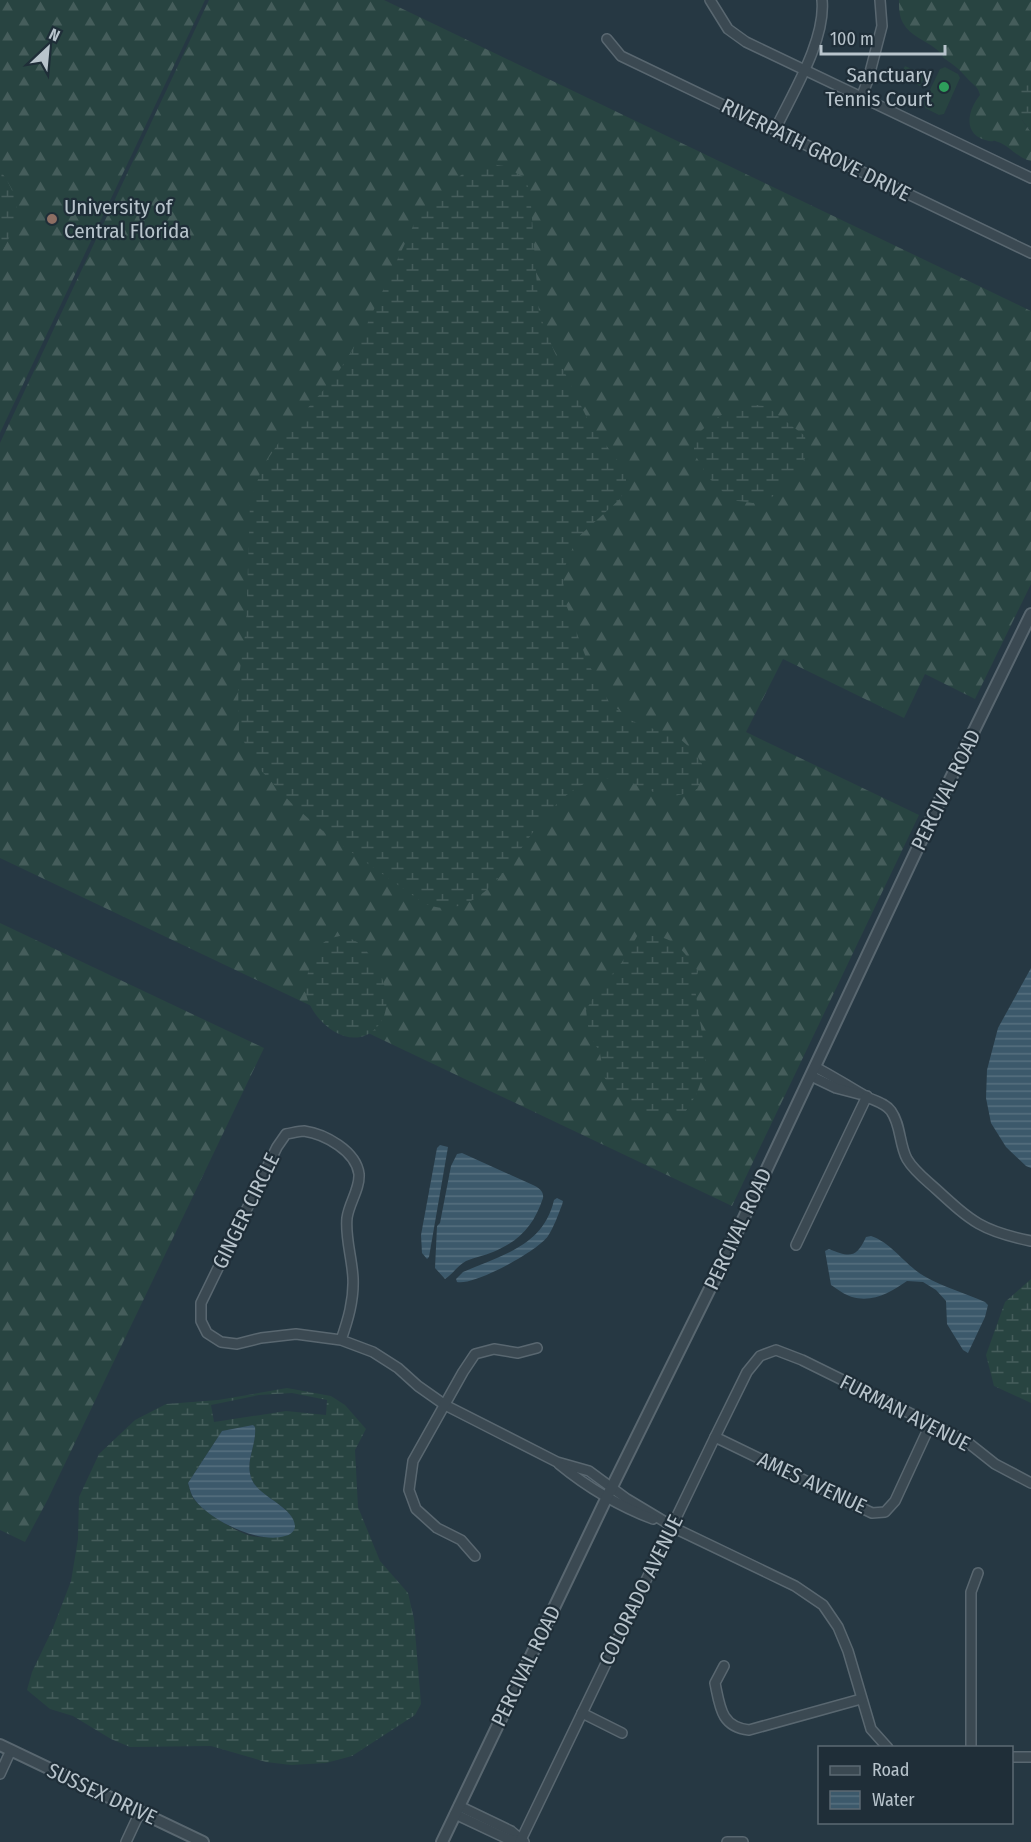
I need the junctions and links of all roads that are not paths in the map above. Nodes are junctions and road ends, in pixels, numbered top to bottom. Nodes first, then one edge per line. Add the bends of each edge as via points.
1 (710, 0) edge
2 (822, 0) edge
3 (880, 0) edge
4 (607, 39) dead end
5 (803, 70) junction
6 (861, 98) junction
7 (775, 130) junction
8 (1031, 178) edge
9 (1031, 253) edge
10 (1031, 614) edge
11 (813, 1071) junction
12 (867, 1096) junction
13 (1031, 1241) edge
14 (796, 1245) dead end
15 (342, 1340) junction
16 (537, 1348) dead end
17 (776, 1350) joint
18 (445, 1405) junction
19 (931, 1424) junction
20 (715, 1437) junction
21 (557, 1462) junction
22 (1031, 1483) edge
23 (612, 1486) junction
24 (607, 1497) junction
25 (672, 1526) junction
26 (475, 1556) dead end
27 (978, 1573) dead end
28 (724, 1666) dead end
29 (861, 1700) junction
30 (582, 1713) junction
31 (622, 1733) dead end
32 (0, 1745) edge
33 (886, 1746) edge
34 (971, 1746) edge
35 (11, 1750) junction
36 (1013, 1757) edge
37 (1031, 1757) edge
38 (0, 1774) edge
39 (457, 1810) junction
40 (140, 1812) junction
41 (126, 1842) edge
42 (203, 1842) edge
43 (442, 1842) edge
44 (522, 1842) edge
45 (728, 1842) edge
46 (743, 1842) edge

1 - 5 street via 728,29
2 - 5 street via 821,27
3 - 6 street via 882,26
4 - 7 street, RIVERPATH GROVE DRIVE via 621,56
5 - 6 street
5 - 7 street
6 - 8 street
7 - 9 street, RIVERPATH GROVE DRIVE
10 - 11 street, PERCIVAL ROAD
11 - 12 street
11 - 23 street, PERCIVAL ROAD
12 - 13 street via 890,1111 912,1167 966,1218 1001,1235
12 - 14 street
15 - 15 street, GINGER CIRCLE via 296,1334 237,1344 221,1342 207,1333 201,1321 201,1303 286,1134 315,1134 342,1147 354,1158 359,1172 347,1218 352,1306
15 - 18 street via 373,1352
16 - 18 street via 518,1353 494,1348 475,1354
17 - 19 street, FURMAN AVENUE
17 - 20 street, COLORADO AVENUE via 760,1356 747,1372
18 - 21 street
18 - 26 street via 412,1461 409,1491 416,1509 437,1528 461,1540
19 - 20 street, AMES AVENUE via 895,1500 885,1512 872,1513
19 - 22 street, FURMAN AVENUE via 966,1441 995,1464
20 - 25 street, COLORADO AVENUE
21 - 23 street via 589,1471
21 - 24 street
23 - 24 street, PERCIVAL ROAD
23 - 25 street
24 - 25 street
24 - 39 street, PERCIVAL ROAD
25 - 29 street via 795,1586 822,1605 838,1627 848,1651
25 - 30 street, COLORADO AVENUE
27 - 34 street via 971,1592
28 - 29 street via 714,1683 721,1714 736,1728 749,1730
29 - 33 street via 871,1729
30 - 31 street
30 - 44 street, COLORADO AVENUE
32 - 35 street, SUSSEX DRIVE
35 - 38 street
35 - 40 street, SUSSEX DRIVE
36 - 37 street
39 - 43 street, PERCIVAL ROAD
39 - 44 street via 508,1839
40 - 41 street
40 - 42 street, SUSSEX DRIVE
45 - 46 street

